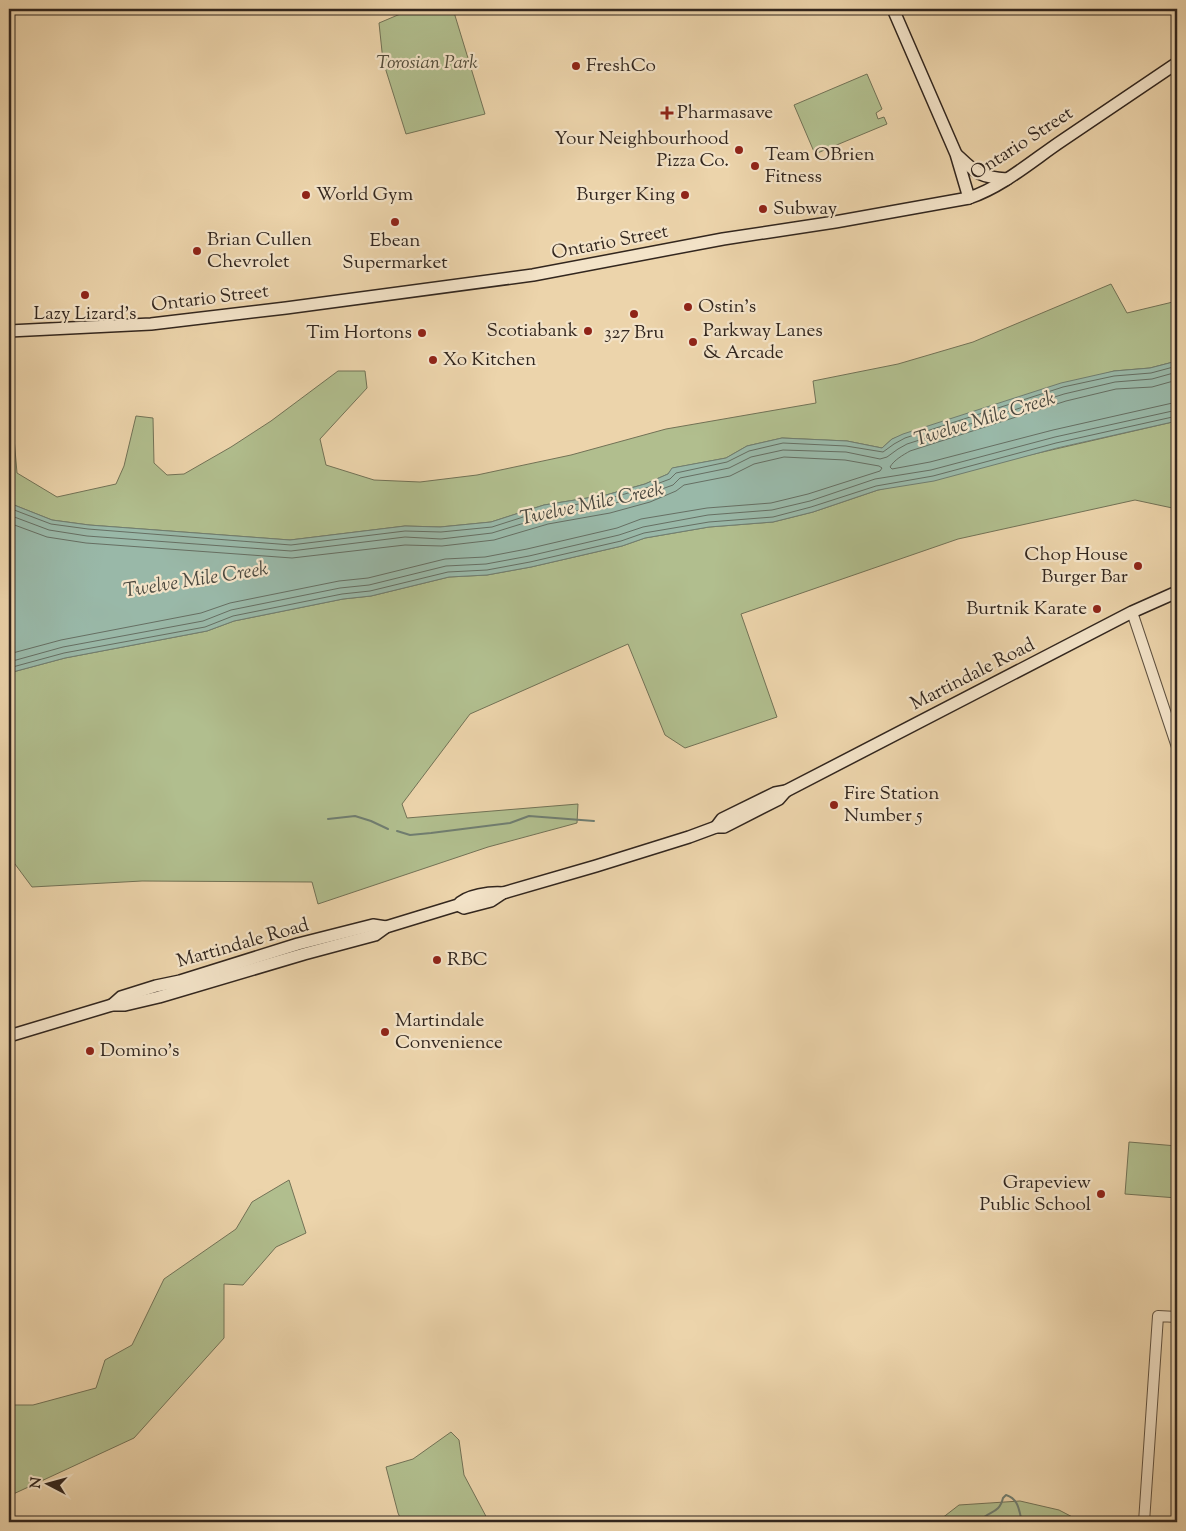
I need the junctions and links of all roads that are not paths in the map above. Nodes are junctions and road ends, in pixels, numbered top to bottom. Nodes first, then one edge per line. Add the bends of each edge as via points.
1 (894, 9) edge
2 (1177, 63) edge
3 (956, 154) junction
4 (1007, 179) junction
5 (969, 198) junction
6 (9, 332) edge
7 (1177, 592) edge
8 (1132, 612) junction
9 (1177, 747) edge
10 (9, 1036) edge
11 (1177, 1317) edge
12 (1144, 1522) edge

1 - 3 main road
2 - 4 main road, Ontario Street
3 - 4 main road via 975,172 990,178
3 - 5 main road
4 - 5 main road, Ontario Street
5 - 6 main road, Ontario Street via 722,239 533,275 151,324
7 - 8 main road, Martindale Road
8 - 9 street
8 - 10 main road, Martindale Road via 786,791 779,799 724,827 503,893 464,908 458,905 386,927 373,925 298,944 120,997 112,1005
11 - 12 street via 1158,1316

